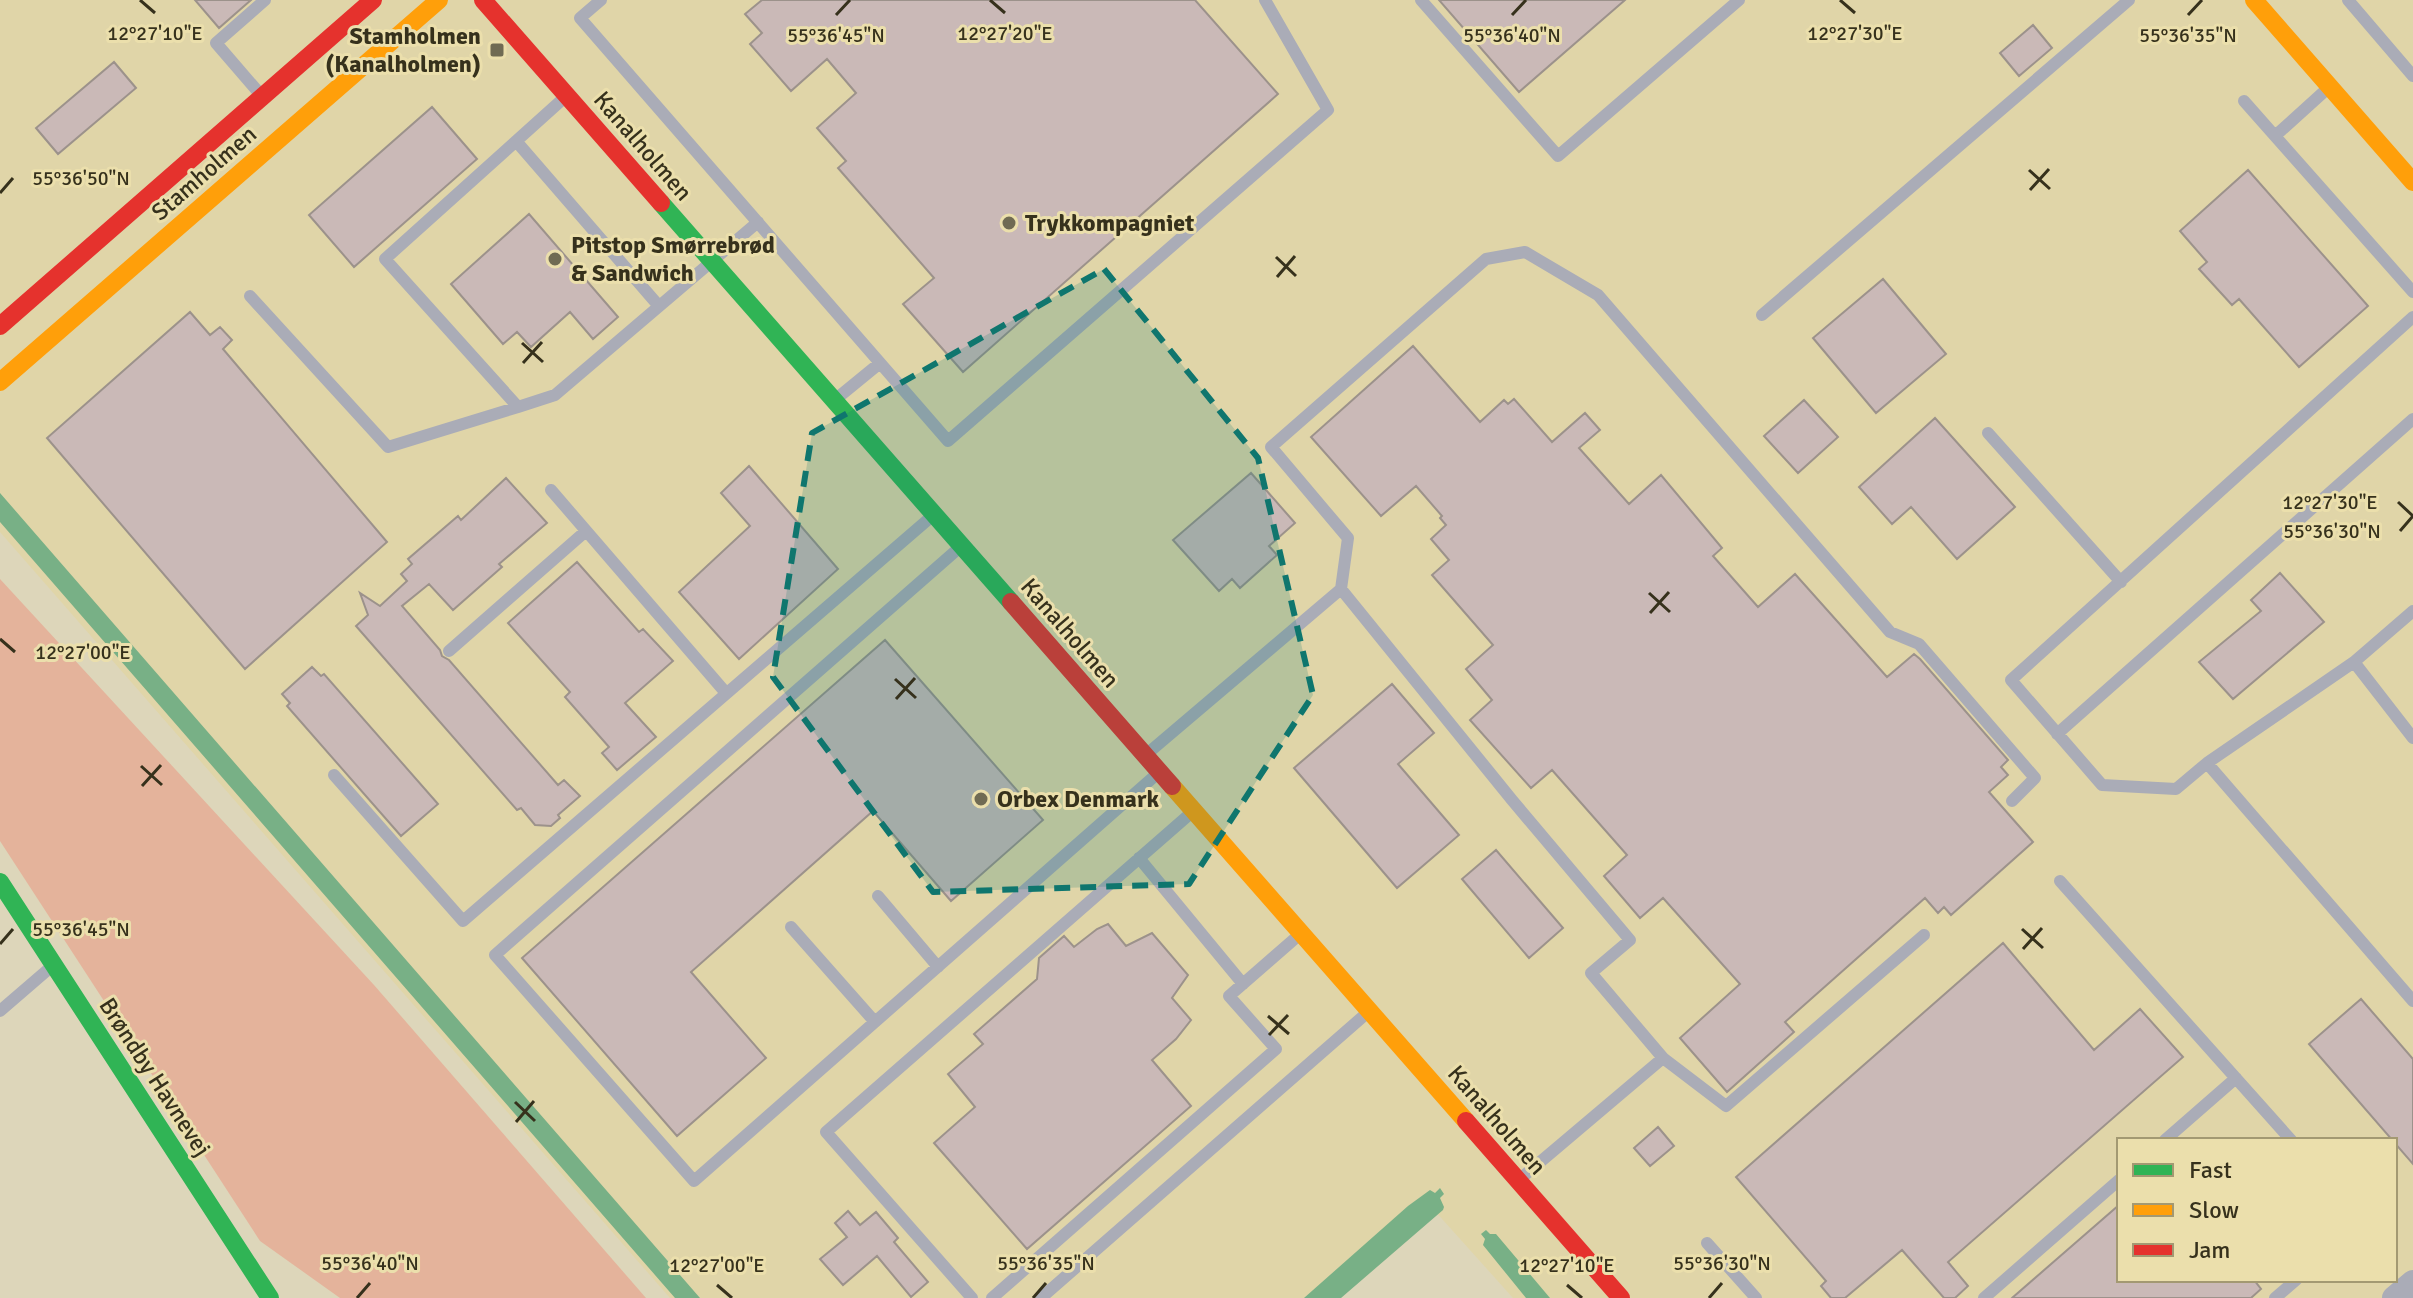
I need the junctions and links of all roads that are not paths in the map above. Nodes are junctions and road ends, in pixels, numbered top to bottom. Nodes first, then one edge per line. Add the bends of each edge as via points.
1 (265, 0) edge
2 (373, 0) edge
3 (439, 0) edge
4 (483, 0) edge
5 (601, 0) edge
6 (1265, 0) edge
7 (1421, 0) edge
8 (1739, 0) edge
9 (2129, 0) edge
10 (2254, 0) edge
11 (2348, 0) edge
12 (2413, 76) edge
13 (2330, 86) junction
14 (566, 96) junction
15 (262, 97) junction
16 (2244, 101) dead end
17 (2275, 136) junction
18 (516, 141) junction
19 (2413, 182) edge
20 (758, 222) junction
21 (711, 260) junction
22 (2413, 292) edge
23 (250, 296) dead end
24 (658, 305) junction
25 (1762, 315) dead end
26 (2413, 317) edge
27 (0, 326) edge
28 (880, 363) junction
29 (0, 382) edge
30 (834, 401) junction
31 (518, 407) junction
32 (2413, 419) edge
33 (1988, 433) dead end
34 (551, 490) dead end
35 (934, 514) junction
36 (586, 531) junction
37 (961, 546) junction
38 (2121, 582) junction
39 (1341, 589) junction
40 (2413, 611) edge
41 (449, 651) dead end
42 (2354, 662) junction
43 (726, 693) junction
44 (2057, 734) junction
45 (2413, 738) edge
46 (1145, 755) junction
47 (2207, 763) junction
48 (1159, 772) junction
49 (334, 775) dead end
50 (2012, 801) dead end
51 (1193, 811) junction
52 (1139, 858) junction
53 (2060, 881) dead end
54 (0, 882) edge
55 (878, 896) dead end
56 (791, 927) dead end
57 (1301, 933) junction
58 (1924, 935) dead end
59 (54, 964) junction
60 (938, 967) junction
61 (1243, 984) junction
62 (2413, 1001) edge
63 (0, 1011) edge
64 (1369, 1011) junction
65 (875, 1022) junction
66 (1663, 1058) junction
67 (2236, 1078) junction
68 (2167, 1138) edge
69 (2289, 1138) edge
70 (1518, 1181) junction
71 (2117, 1182) edge
72 (1707, 1243) dead end
73 (2294, 1282) edge
74 (2413, 1282) edge
75 (270, 1298) edge
76 (972, 1298) edge
77 (992, 1298) edge
78 (1041, 1298) edge
79 (1621, 1298) edge
80 (1756, 1298) edge
81 (1984, 1298) edge
82 (2275, 1298) edge
83 (2394, 1298) edge

1 - 15 lane via 216,43
2 - 15 street, Stamholmen
3 - 29 street, Stamholmen
4 - 14 street, Kanalholmen
5 - 20 lane via 580,18
6 - 28 lane via 1328,110 948,441
7 - 8 lane via 1558,156
9 - 25 lane
10 - 13 street
11 - 12 lane
13 - 17 lane
13 - 19 street
14 - 18 lane
14 - 21 street, Kanalholmen
15 - 27 street, Stamholmen
16 - 17 lane
17 - 22 lane
18 - 24 lane
18 - 31 lane via 385,259
20 - 21 lane
20 - 28 lane
21 - 24 lane
21 - 30 street, Kanalholmen
23 - 31 lane via 388,447
24 - 31 lane via 555,395
26 - 38 lane
28 - 30 lane
30 - 35 street, Kanalholmen
32 - 44 lane
33 - 38 lane
34 - 36 lane
35 - 37 street, Kanalholmen
35 - 43 lane
36 - 41 lane
36 - 43 lane
37 - 46 street, Kanalholmen
37 - 65 lane via 495,955 694,1181
38 - 44 lane via 2011,680
39 - 46 lane
39 - 50 lane via 1348,538 1271,447 1486,259 1525,252 1598,295 1890,632 1919,644 2035,778
39 - 66 lane via 1630,940 1591,973
40 - 42 lane
42 - 45 lane
42 - 47 lane
43 - 49 lane via 463,921
44 - 47 lane via 2102,785 2176,789
46 - 48 street, Kanalholmen
47 - 62 lane
48 - 51 street, Kanalholmen
48 - 60 lane
51 - 52 lane
51 - 57 street, Kanalholmen
52 - 61 lane
52 - 76 lane via 826,1132
53 - 67 lane
54 - 59 street, Brøndby Havnevej
55 - 60 lane
56 - 65 lane
57 - 61 lane
57 - 64 street, Kanalholmen
58 - 66 lane via 1726,1106
59 - 63 lane
59 - 75 street, Brøndby Havnevej
60 - 65 lane
61 - 77 lane via 1229,996 1276,1049
64 - 70 street, Kanalholmen
64 - 78 lane
66 - 70 lane
67 - 68 lane
67 - 69 lane
70 - 79 street, Kanalholmen
71 - 81 lane
72 - 80 lane
73 - 82 lane
74 - 83 street

